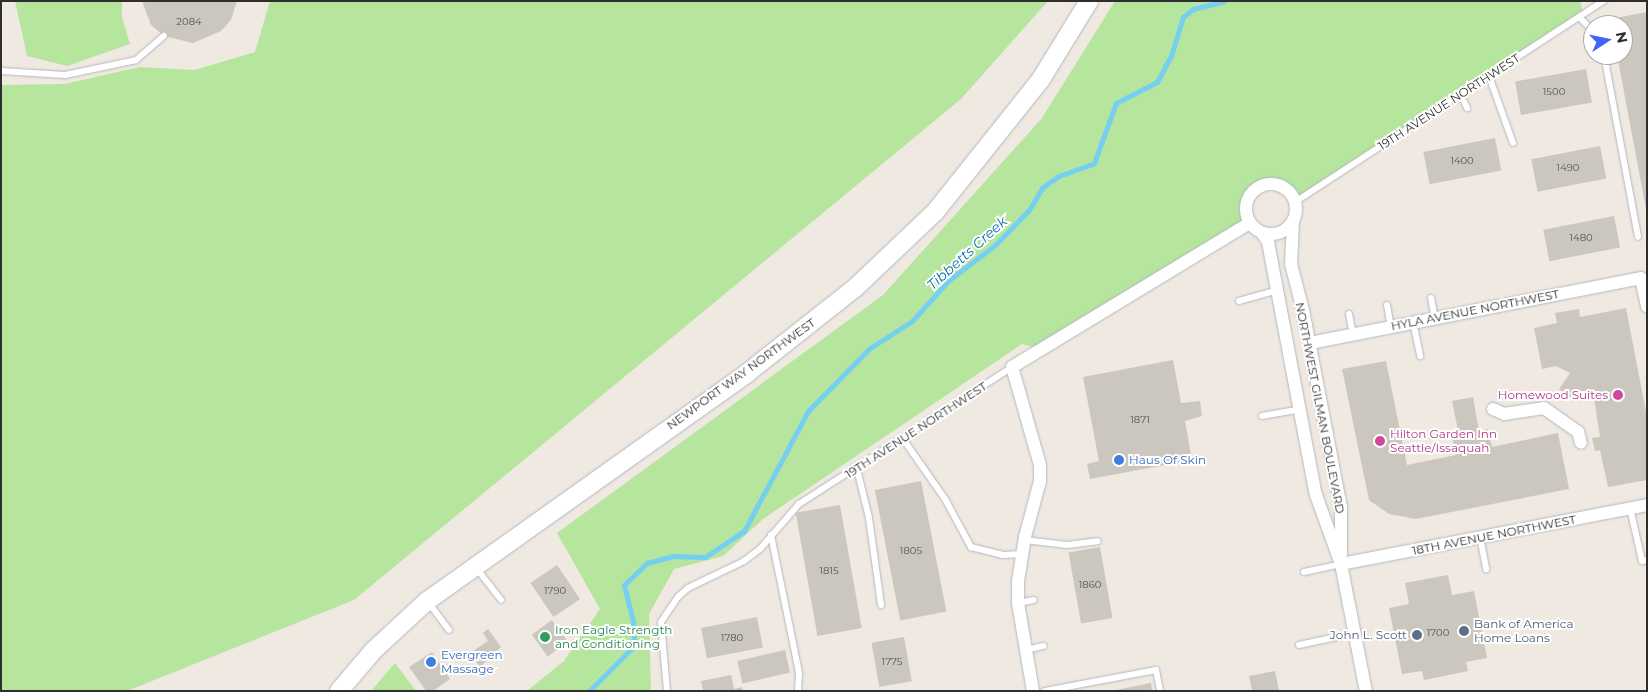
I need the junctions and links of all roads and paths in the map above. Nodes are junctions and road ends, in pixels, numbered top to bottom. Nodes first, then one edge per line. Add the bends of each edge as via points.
1 (1089, 1) edge
2 (1603, 1) edge
3 (1579, 17) junction
4 (1583, 21) edge
5 (164, 36) dead end
6 (1606, 65) edge
7 (1, 71) edge
8 (1489, 76) junction
9 (1460, 94) junction
10 (1467, 108) dead end
11 (1513, 143) dead end
12 (1295, 202) junction
13 (1293, 222) junction
14 (1250, 223) junction
15 (1262, 233) junction
16 (1638, 237) dead end
17 (1644, 275) edge
18 (1278, 290) junction
19 (1431, 298) dead end
20 (1239, 301) dead end
21 (1387, 305) dead end
22 (1647, 306) edge
23 (1349, 314) dead end
24 (1435, 318) junction
25 (1413, 322) junction
26 (1391, 327) junction
27 (1353, 334) junction
28 (1310, 343) junction
29 (1420, 356) dead end
30 (1012, 367) junction
31 (1300, 409) junction
32 (1493, 409) dead end
33 (1262, 416) dead end
34 (903, 439) junction
35 (1582, 443) dead end
36 (857, 469) junction
37 (1647, 505) edge
38 (1630, 508) junction
39 (771, 534) junction
40 (1480, 537) junction
41 (1025, 540) junction
42 (1098, 541) dead end
43 (1022, 554) junction
44 (1647, 560) edge
45 (1341, 564) junction
46 (474, 566) junction
47 (1486, 569) dead end
48 (1304, 572) dead end
49 (501, 600) dead end
50 (1034, 600) dead end
51 (427, 601) junction
52 (1018, 603) junction
53 (881, 606) dead end
54 (449, 630) dead end
55 (1355, 633) junction
56 (1300, 645) dead end
57 (1044, 646) dead end
58 (1026, 650) junction
59 (339, 691) edge
60 (667, 691) edge
61 (798, 691) edge
62 (1033, 691) edge
63 (1045, 691) edge
64 (1160, 691) edge
65 (1366, 691) edge

1 - 46 street, NEWPORT WAY NORTHWEST via 1041,79 934,212 855,288 746,374
2 - 3 lane, 19TH AVENUE NORTHWEST
3 - 4 lane
3 - 8 lane, 19TH AVENUE NORTHWEST
5 - 7 lane via 136,60 65,76
6 - 16 lane
8 - 9 lane, 19TH AVENUE NORTHWEST
8 - 11 lane
9 - 10 lane
9 - 12 lane, 19TH AVENUE NORTHWEST
12 - 13 street
12 - 14 street via 1279,185 1258,188 1247,202
13 - 15 street via 1282,232
13 - 28 street, NORTHWEST GILMAN BOULEVARD via 1291,264
14 - 15 street
14 - 30 street, 19TH AVENUE NORTHWEST
15 - 18 street, NORTHWEST GILMAN BOULEVARD via 1268,242
17 - 22 street
17 - 24 street, HYLA AVENUE NORTHWEST
18 - 20 lane
18 - 31 street, NORTHWEST GILMAN BOULEVARD
19 - 24 lane
21 - 26 lane
23 - 27 lane
24 - 25 street, HYLA AVENUE NORTHWEST
25 - 26 street, HYLA AVENUE NORTHWEST
25 - 29 lane
26 - 27 street, HYLA AVENUE NORTHWEST
27 - 28 street, HYLA AVENUE NORTHWEST
28 - 45 street, NORTHWEST GILMAN BOULEVARD via 1341,508
30 - 34 lane, 19TH AVENUE NORTHWEST
30 - 41 street via 1040,465 1040,481
31 - 33 lane
31 - 45 street, NORTHWEST GILMAN BOULEVARD via 1316,495
32 - 35 street via 1504,414 1544,408 1578,432
34 - 36 lane, 19TH AVENUE NORTHWEST
34 - 43 lane via 945,499 971,547 1002,555
36 - 39 lane, 19TH AVENUE NORTHWEST via 799,504
36 - 53 lane via 869,518
37 - 38 street, 18TH AVENUE NORTHWEST
38 - 40 street, 18TH AVENUE NORTHWEST
38 - 44 lane via 1642,561
39 - 60 lane, 19TH AVENUE NORTHWEST via 760,549 744,561 688,588 668,607 661,622
39 - 61 lane via 799,673
40 - 45 street, 18TH AVENUE NORTHWEST
40 - 47 lane
41 - 42 lane via 1067,545
41 - 43 street
43 - 52 street
45 - 48 lane
45 - 55 street, NORTHWEST GILMAN BOULEVARD
46 - 49 lane
46 - 51 street, NEWPORT WAY NORTHWEST
50 - 52 lane
51 - 54 lane
51 - 59 street, NEWPORT WAY NORTHWEST via 374,650
52 - 58 street
55 - 56 lane
55 - 65 street, NORTHWEST GILMAN BOULEVARD
57 - 58 lane
58 - 62 street
63 - 64 lane via 1156,670

